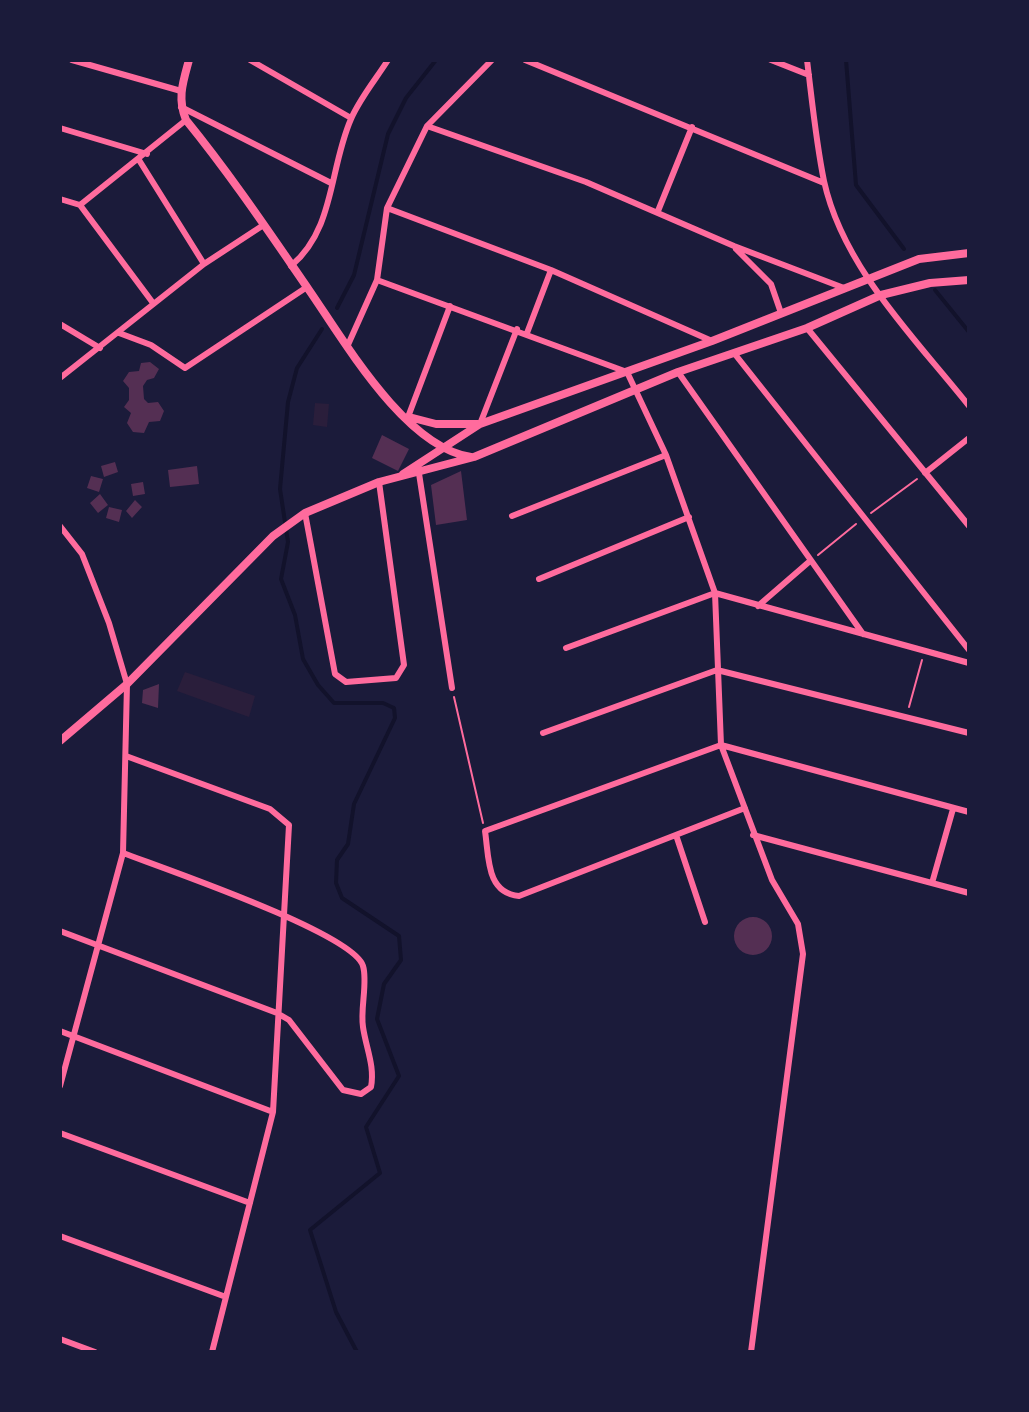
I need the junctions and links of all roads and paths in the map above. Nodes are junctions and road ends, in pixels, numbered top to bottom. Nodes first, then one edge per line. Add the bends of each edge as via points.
1 (72, 60) edge
2 (189, 60) edge
3 (250, 60) edge
4 (388, 60) edge
5 (492, 60) edge
6 (525, 60) edge
7 (771, 60) edge
8 (807, 60) edge
9 (809, 75) junction
10 (181, 91) junction
11 (181, 107) junction
12 (351, 118) junction
13 (186, 120) junction
14 (427, 126) junction
15 (692, 127) junction
16 (60, 128) edge
17 (147, 154) junction
18 (139, 160) junction
19 (331, 183) junction
20 (824, 183) junction
21 (60, 199) edge
22 (80, 205) junction
23 (387, 208) junction
24 (658, 211) junction
25 (262, 226) junction
26 (734, 246) junction
27 (969, 253) edge
28 (204, 264) junction
29 (291, 266) junction
30 (551, 270) junction
31 (869, 278) junction
32 (377, 280) junction
33 (969, 280) edge
34 (307, 287) junction
35 (844, 288) junction
36 (881, 295) junction
37 (153, 303) junction
38 (450, 306) junction
39 (781, 313) junction
40 (60, 324) edge
41 (807, 328) junction
42 (517, 329) junction
43 (119, 333) junction
44 (527, 333) junction
45 (712, 341) junction
46 (347, 347) junction
47 (100, 348) junction
48 (734, 353) junction
49 (627, 372) junction
50 (678, 372) junction
51 (60, 378) edge
52 (639, 391) junction
53 (969, 406) edge
54 (408, 417) junction
55 (480, 424) junction
56 (969, 438) edge
57 (440, 447) junction
58 (666, 455) junction
59 (474, 457) junction
60 (418, 468) junction
61 (925, 473) junction
62 (379, 482) junction
63 (305, 513) junction
64 (512, 516) dead end
65 (689, 517) junction
66 (60, 526) edge
67 (969, 526) edge
68 (810, 561) junction
69 (539, 579) dead end
70 (715, 593) junction
71 (758, 606) junction
72 (864, 636) junction
73 (566, 648) dead end
74 (969, 650) edge
75 (925, 651) junction
76 (969, 663) edge
77 (717, 670) junction
78 (127, 684) junction
79 (452, 688) joint
80 (906, 718) junction
81 (543, 733) dead end
82 (969, 733) edge
83 (60, 741) edge
84 (721, 745) junction
85 (126, 756) junction
86 (745, 808) junction
87 (953, 809) junction
88 (969, 812) edge
89 (485, 831) junction
90 (676, 835) junction
91 (753, 835) junction
92 (123, 853) junction
93 (932, 883) junction
94 (969, 893) edge
95 (285, 915) junction
96 (705, 922) dead end
97 (60, 931) edge
98 (98, 946) junction
99 (277, 1013) junction
100 (60, 1031) edge
101 (72, 1036) junction
102 (60, 1086) edge
103 (273, 1112) junction
104 (60, 1133) edge
105 (250, 1203) junction
106 (60, 1236) edge
107 (226, 1297) junction
108 (60, 1339) edge
109 (95, 1352) edge
110 (212, 1352) edge
111 (751, 1352) edge

1 - 10 street
2 - 10 street
3 - 12 street
4 - 12 street
5 - 14 street
6 - 15 street
7 - 9 street
8 - 9 street
9 - 20 street
10 - 11 street
11 - 13 street
11 - 19 street
12 - 19 street
13 - 17 street
13 - 25 street
14 - 23 street
14 - 24 street
15 - 20 street
15 - 24 street
16 - 17 street
17 - 18 street
18 - 22 street
18 - 28 street
19 - 29 street via 328,210 309,251
20 - 31 street via 841,230
21 - 22 street
22 - 37 street
23 - 30 street
23 - 32 street
24 - 26 street
25 - 28 street
25 - 29 street
26 - 35 street
26 - 39 street via 771,284
27 - 31 street via 919,259
28 - 37 street
29 - 34 street
30 - 44 street
30 - 45 street
31 - 35 street
31 - 36 street
32 - 38 street
32 - 46 street
33 - 36 street
34 - 43 street via 185,368 151,345
34 - 46 street
35 - 39 street
36 - 41 street
36 - 53 street
37 - 43 street
38 - 42 street
38 - 54 street
39 - 45 street
40 - 47 street
41 - 48 street
41 - 61 street
42 - 44 street
42 - 55 street
43 - 47 street
44 - 49 street
45 - 49 street
46 - 54 street via 376,387
47 - 51 street
48 - 50 street
48 - 74 street
49 - 52 street
49 - 55 street
50 - 52 street
50 - 68 street
52 - 58 street
52 - 59 street
54 - 55 street via 436,424
54 - 57 street
55 - 57 street
56 - 61 street
57 - 59 street
57 - 60 street
58 - 64 street
58 - 65 street
59 - 60 street
60 - 62 street
60 - 79 street
61 - 67 street
62 - 63 street
62 - 63 street via 404,665 396,678 346,682 335,674
63 - 78 street via 273,536
65 - 69 street
65 - 70 street
66 - 78 street via 82,554
68 - 71 street
68 - 72 street
70 - 71 street
70 - 73 street
70 - 77 street
71 - 72 street
72 - 75 street
75 - 76 street
75 - 80 path
77 - 80 street
77 - 81 street
77 - 84 street
78 - 83 street
78 - 85 street
79 - 89 path
80 - 82 street
84 - 86 street
84 - 87 street
84 - 89 street
85 - 92 street
85 - 95 street via 285,818
86 - 90 street
86 - 91 street
87 - 88 street
87 - 93 street
89 - 90 street via 496,888 519,896
90 - 96 street
91 - 93 street
91 - 111 street via 798,924 803,972
92 - 95 street
92 - 98 street
93 - 94 street
95 - 99 street
95 - 99 street via 357,954 364,967 362,1019 371,1087 361,1094 343,1090 289,1020
97 - 98 street
98 - 99 street
98 - 101 street
99 - 103 street
100 - 101 street
101 - 102 street
101 - 103 street
103 - 105 street
104 - 105 street
105 - 107 street
106 - 107 street
107 - 110 street
108 - 109 street

